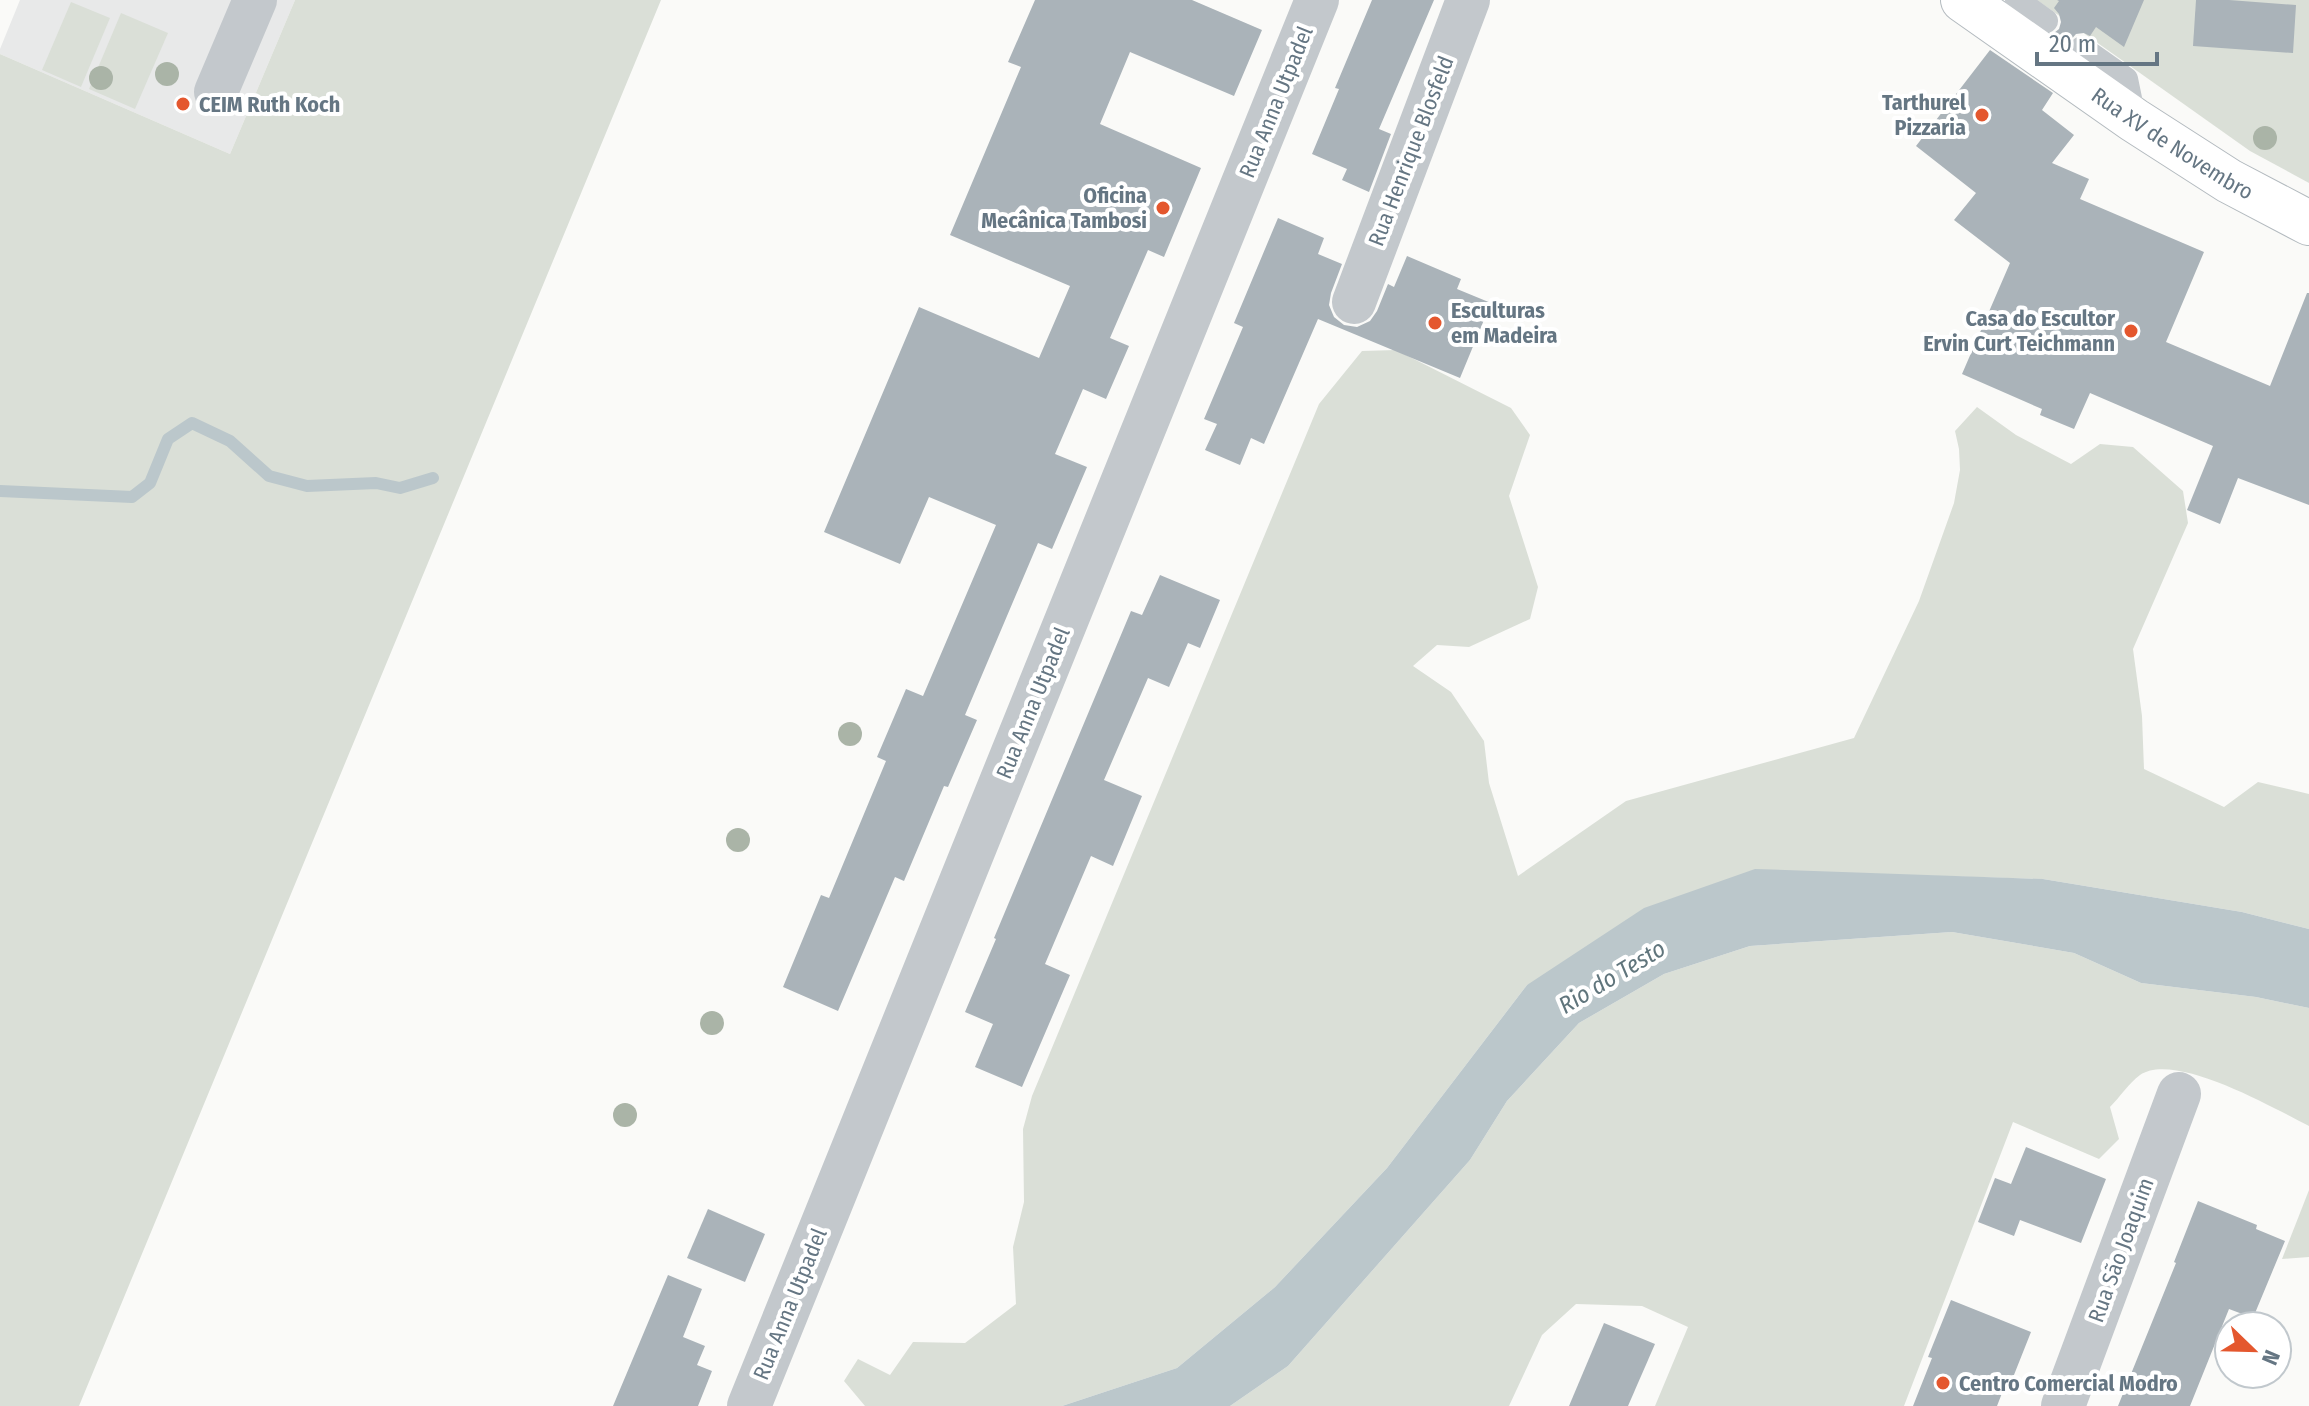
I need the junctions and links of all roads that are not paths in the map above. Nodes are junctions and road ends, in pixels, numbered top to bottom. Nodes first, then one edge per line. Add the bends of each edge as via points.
1 (255, 0) edge
2 (1317, 0) edge
3 (1468, 0) edge
4 (2017, 0) edge
5 (1979, 2) edge
6 (2046, 21) dead end
7 (2082, 48) dead end
8 (216, 92) dead end
9 (2134, 120) junction
10 (2309, 223) edge
11 (1354, 302) dead end
12 (2179, 1094) dead end
13 (749, 1406) edge
14 (2063, 1406) edge

1 - 8 street
2 - 13 street, Rua Anna Utpadel
3 - 11 street, Rua Henrique Blosfeld
4 - 6 lane
5 - 9 main road, Rua XV de Novembro
7 - 9 lane via 2126,79
9 - 10 main road, Rua XV de Novembro via 2229,181
12 - 14 street, Rua São Joaquim

